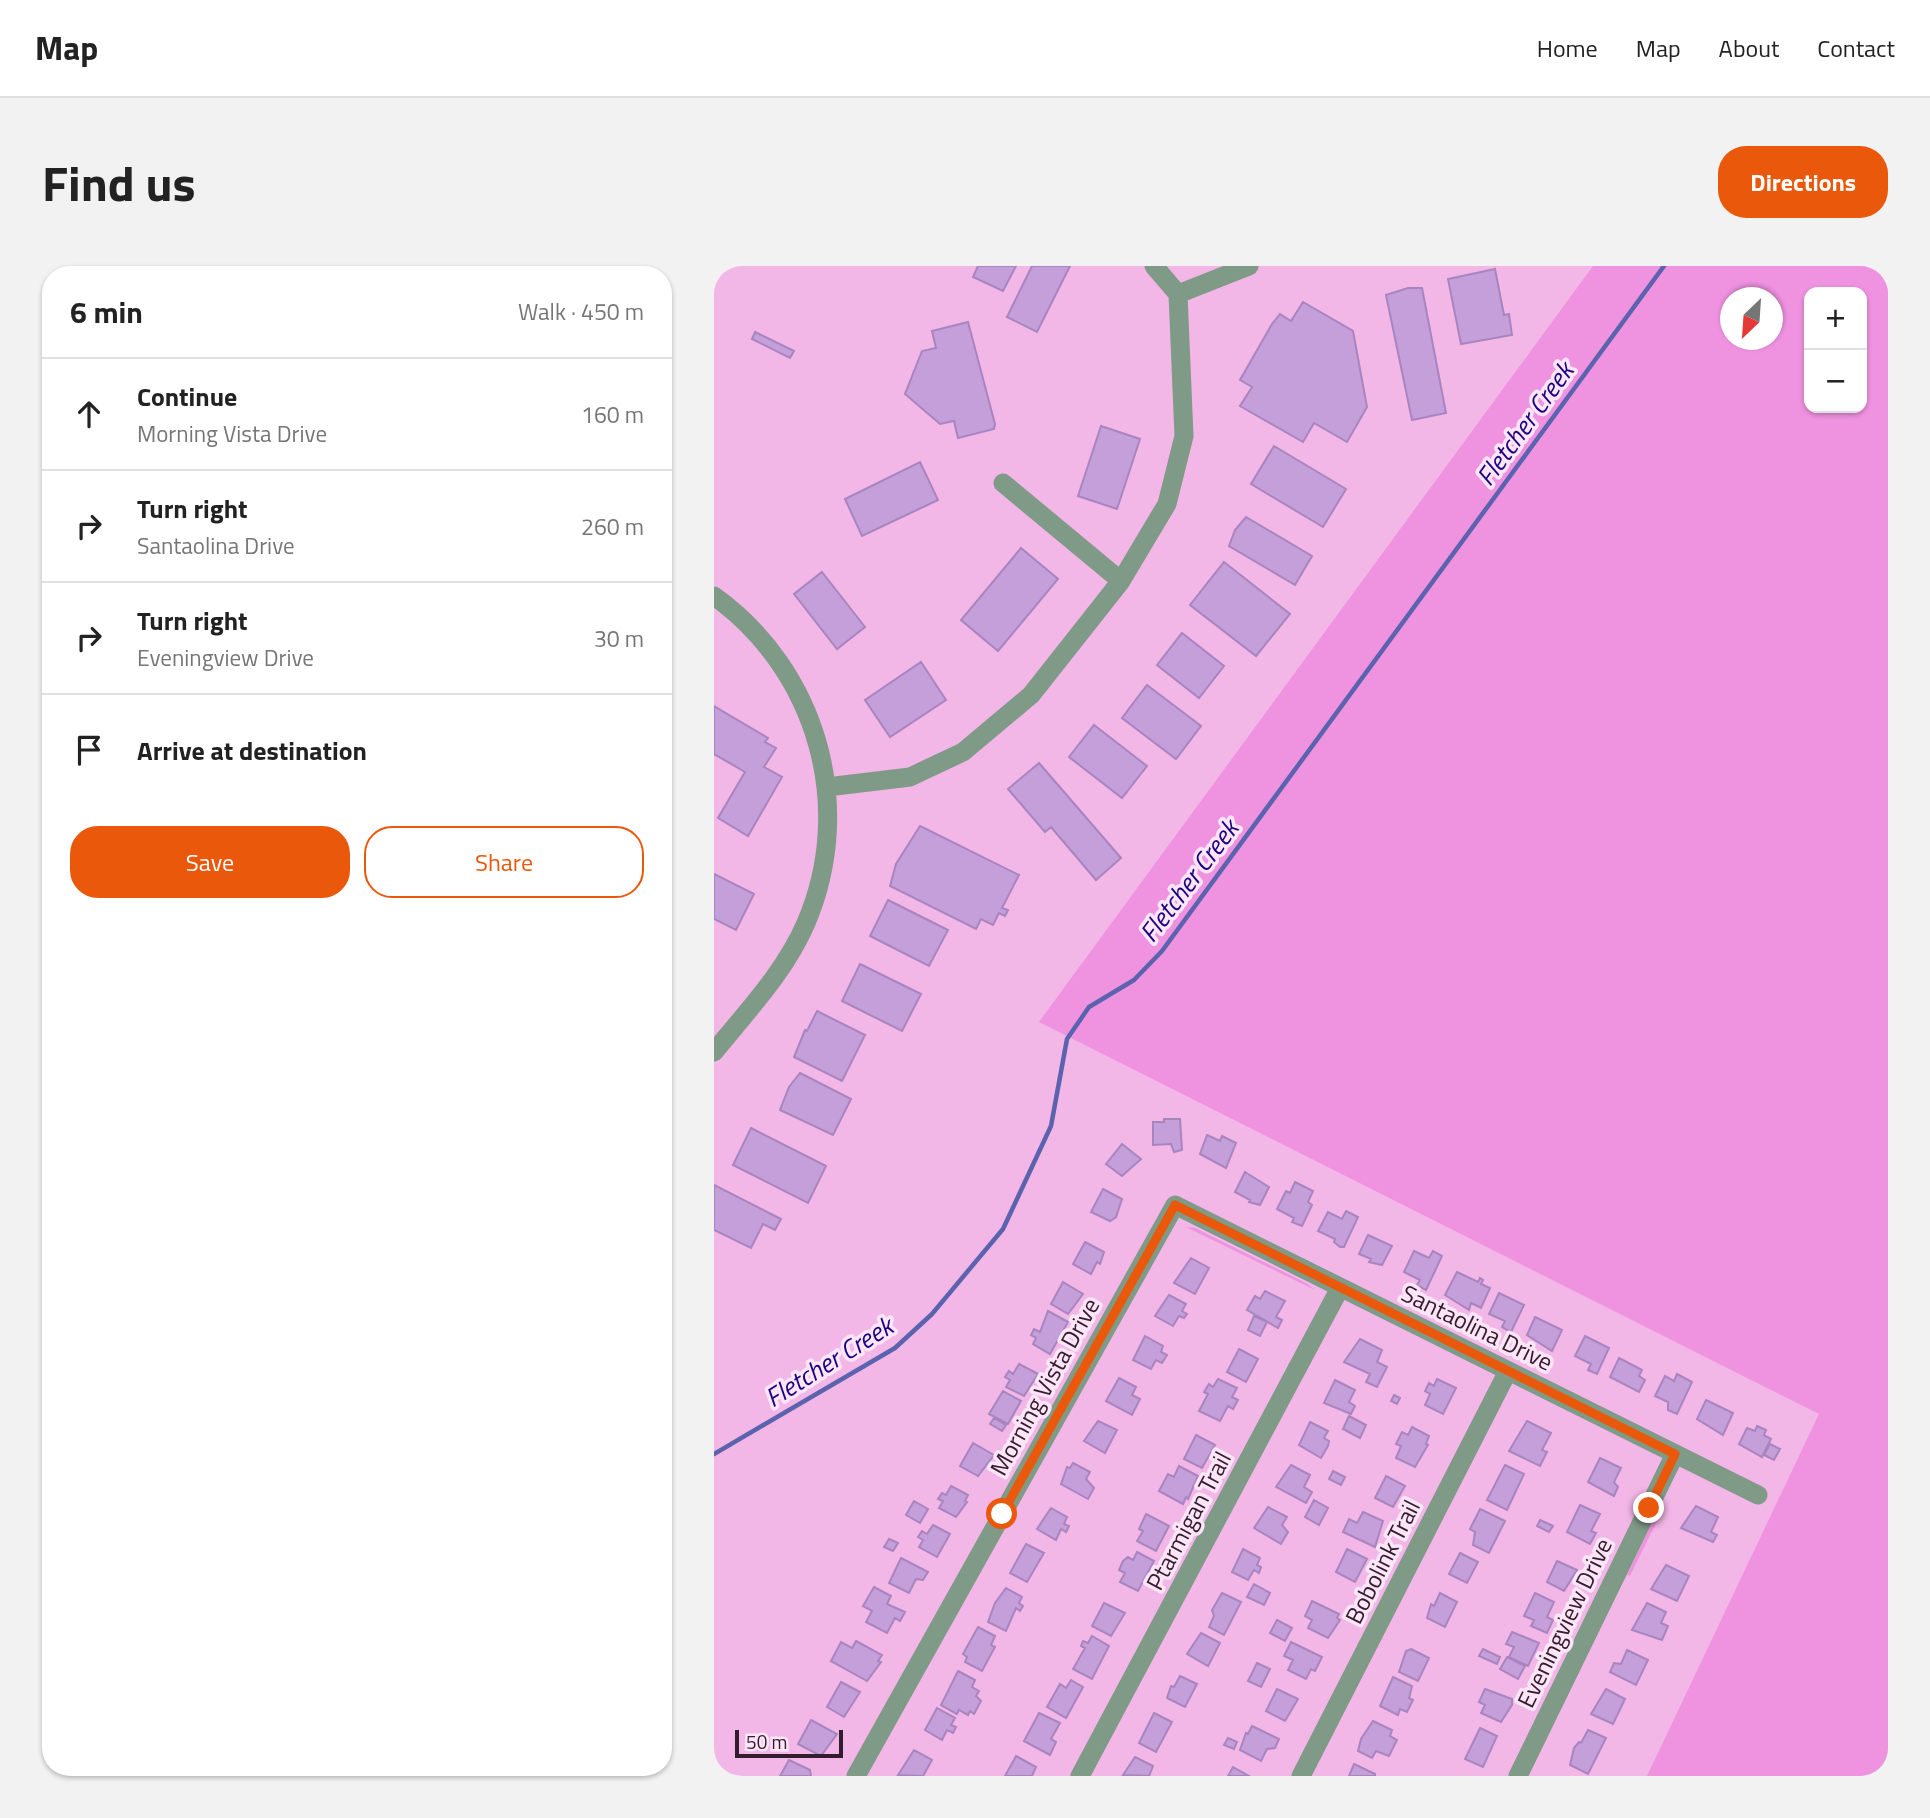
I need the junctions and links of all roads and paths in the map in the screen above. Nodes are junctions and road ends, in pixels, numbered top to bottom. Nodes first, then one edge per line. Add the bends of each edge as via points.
1 (1154, 266) edge
2 (1249, 266) edge
3 (1178, 294) junction
4 (1003, 483) dead end
5 (1121, 581) junction
6 (714, 596) edge
7 (827, 787) junction
8 (714, 1052) edge
9 (1175, 1205) joint
10 (1340, 1288) junction
11 (1508, 1371) junction
12 (1675, 1454) junction
13 (1758, 1495) dead end
14 (856, 1776) edge
15 (1080, 1776) edge
16 (1301, 1776) edge
17 (1518, 1776) edge

1 - 3 street
2 - 3 street
3 - 5 street via 1184,436 1167,504
4 - 5 street
5 - 7 street via 1031,695 963,752 909,777
6 - 7 street via 749,625 787,671 815,731
7 - 8 street via 829,844 806,924 785,964
9 - 10 street, Santaolina Drive
9 - 14 street, Morning Vista Drive
10 - 11 street, Santaolina Drive
10 - 15 street, Ptarmigan Trail
11 - 12 street, Santaolina Drive
11 - 16 street, Bobolink Trail
12 - 13 street, Santaolina Drive
12 - 17 street, Eveningview Drive

